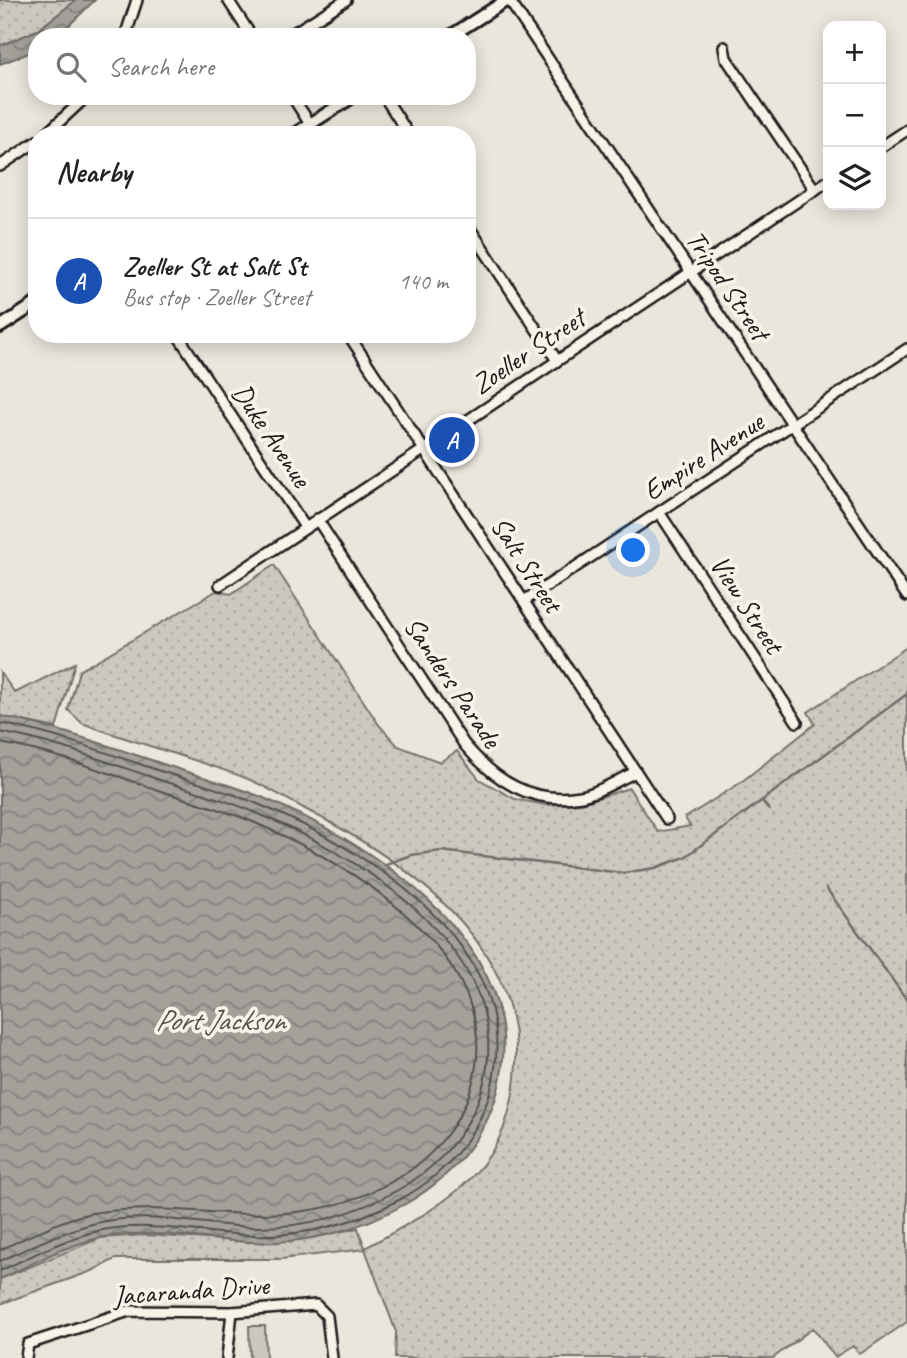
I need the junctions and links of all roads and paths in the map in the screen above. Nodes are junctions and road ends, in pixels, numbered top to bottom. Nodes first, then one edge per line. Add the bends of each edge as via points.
1 (137, 0) edge
2 (228, 0) edge
3 (346, 0) edge
4 (508, 0) edge
5 (128, 28) edge
6 (246, 28) edge
7 (302, 28) edge
8 (463, 28) edge
9 (724, 47) dead end
10 (77, 105) edge
11 (298, 105) edge
12 (340, 105) edge
13 (390, 105) edge
14 (310, 124) junction
15 (55, 126) edge
16 (307, 126) edge
17 (403, 126) edge
18 (907, 130) edge
19 (28, 147) edge
20 (882, 147) edge
21 (0, 166) edge
22 (823, 184) edge
23 (815, 190) junction
24 (476, 237) edge
25 (691, 270) junction
26 (28, 309) edge
27 (0, 327) edge
28 (183, 343) edge
29 (354, 343) edge
30 (907, 349) edge
31 (556, 359) junction
32 (794, 424) junction
33 (424, 448) junction
34 (659, 512) junction
35 (317, 519) junction
36 (305, 527) junction
37 (220, 585) dead end
38 (907, 596) edge
39 (524, 601) junction
40 (797, 722) dead end
41 (636, 772) junction
42 (667, 820) dead end
43 (232, 1311) junction
44 (26, 1358) edge
45 (227, 1358) edge
46 (332, 1358) edge

1 - 5 street
2 - 6 street
3 - 7 street
4 - 8 street
4 - 25 street, Tripod Street
9 - 23 street via 726,58
10 - 15 street
11 - 14 street
12 - 14 street
13 - 17 street
14 - 16 street
18 - 20 street
19 - 21 street
22 - 23 street, Zoeller Street
23 - 25 street, Zoeller Street
24 - 31 street
25 - 31 street, Zoeller Street
25 - 32 street, Tripod Street
26 - 27 street
28 - 36 street, Duke Avenue
29 - 33 street, Salt Street
30 - 32 street, Empire Avenue
31 - 33 street, Zoeller Street
32 - 34 street, Empire Avenue
32 - 38 street, Tripod Street
33 - 35 street, Zoeller Street
33 - 39 street, Salt Street
34 - 39 street, Empire Avenue
34 - 40 street, View Street
35 - 36 street, Zoeller Street
35 - 41 street, Sanders Parade via 486,771 521,792 561,797 583,796
36 - 37 street, Zoeller Street
39 - 41 street, Salt Street
41 - 42 street, Salt Street
43 - 44 street, Jacaranda Drive via 119,1314 28,1345
43 - 45 street
43 - 46 street, Jacaranda Drive via 316,1305 327,1316

